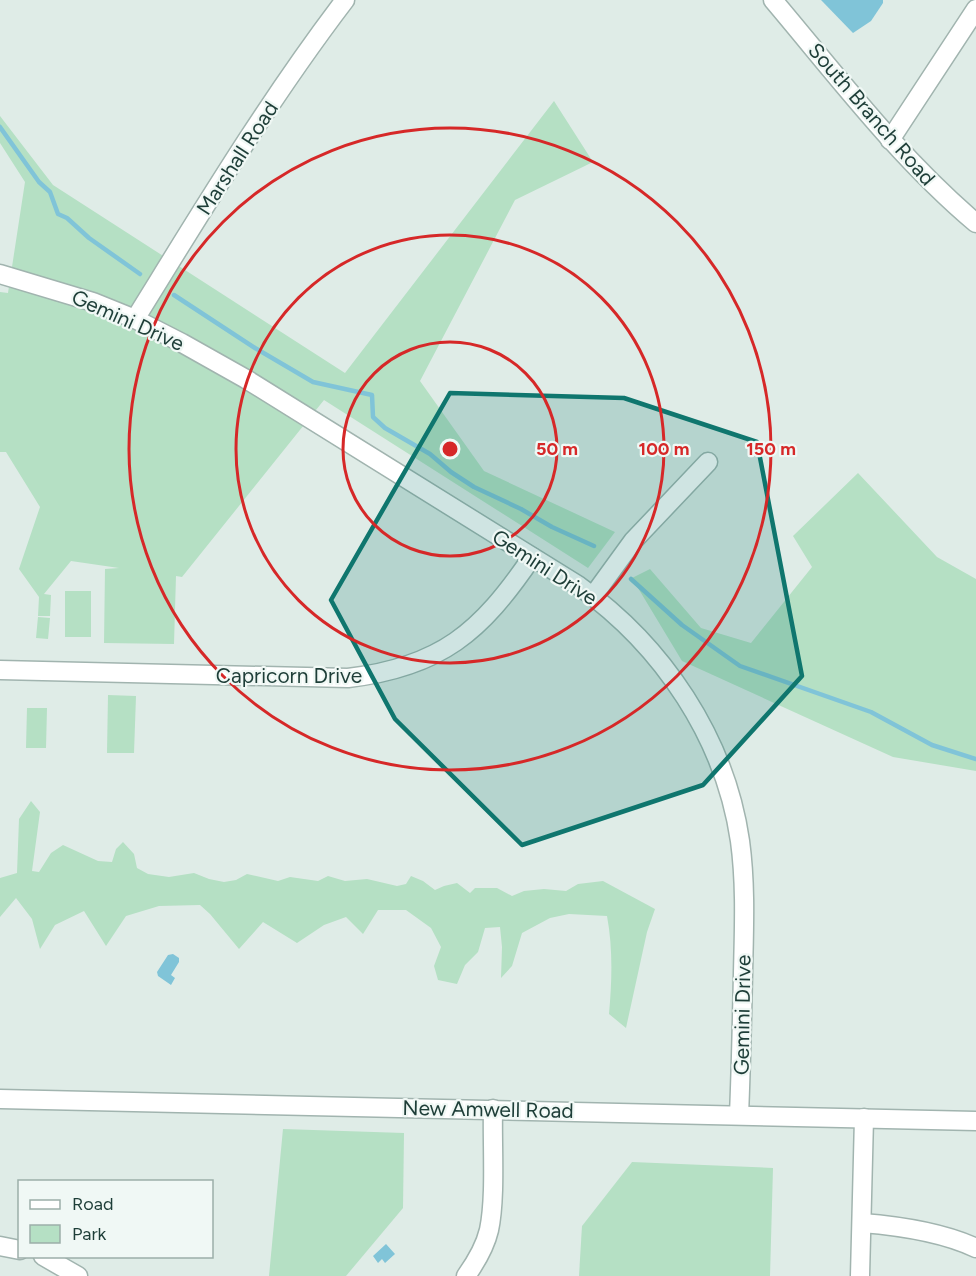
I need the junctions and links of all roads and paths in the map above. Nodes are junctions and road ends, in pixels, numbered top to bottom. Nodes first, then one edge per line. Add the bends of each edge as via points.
1 (345, 0) edge
2 (773, 0) edge
3 (976, 9) edge
4 (890, 140) junction
5 (976, 223) edge
6 (0, 274) edge
7 (135, 320) junction
8 (708, 462) dead end
9 (532, 557) junction
10 (593, 596) junction
11 (0, 670) edge
12 (0, 1099) edge
13 (493, 1109) junction
14 (739, 1115) junction
15 (864, 1118) junction
16 (976, 1121) edge
17 (862, 1223) junction
18 (0, 1245) edge
19 (976, 1248) edge
20 (18, 1250) edge
21 (45, 1258) edge
22 (78, 1276) edge
23 (466, 1276) edge
24 (861, 1276) edge

1 - 7 street, Marshall Road via 210,198
2 - 4 street, South Branch Road
3 - 4 street
4 - 5 street, South Branch Road
6 - 7 street, Gemini Drive via 84,299
7 - 9 street, Gemini Drive via 246,379
8 - 10 street via 633,541
9 - 10 street, Gemini Drive
9 - 11 street, Capricorn Drive via 489,615 467,634 438,652 388,672 348,678
10 - 14 street, Gemini Drive via 634,633 680,688 707,736 732,803 744,880
12 - 13 street, New Amwell Road
13 - 14 street, New Amwell Road
13 - 23 street via 489,1230
14 - 15 street, New Amwell Road
15 - 16 street, New Amwell Road
15 - 17 street
17 - 19 street via 956,1239
17 - 24 street
18 - 20 street
21 - 22 street

